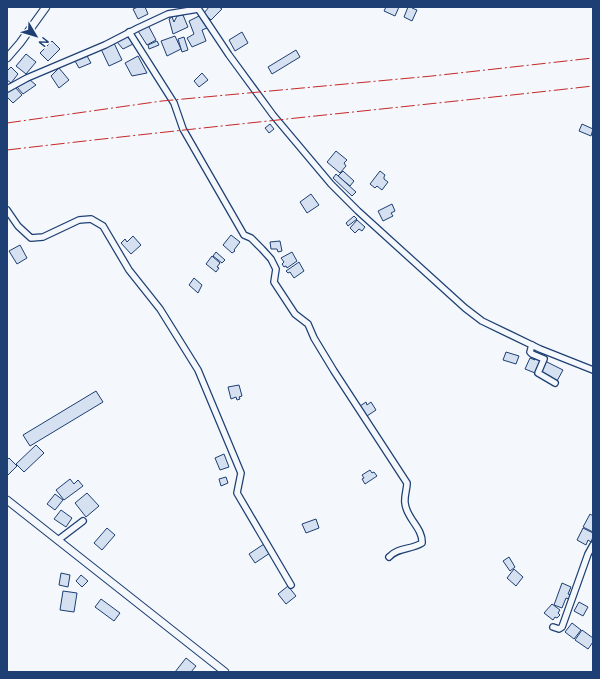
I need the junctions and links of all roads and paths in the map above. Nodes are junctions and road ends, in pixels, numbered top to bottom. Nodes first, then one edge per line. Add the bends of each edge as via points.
1 (46, 7) edge
2 (197, 8) edge
3 (129, 32) junction
4 (7, 58) edge
5 (7, 89) edge
6 (7, 210) edge
7 (532, 345) junction
8 (593, 370) edge
9 (555, 384) dead end
10 (7, 500) edge
11 (83, 521) dead end
12 (58, 540) junction
13 (593, 545) edge
14 (389, 557) dead end
15 (291, 586) dead end
16 (553, 627) dead end
17 (225, 672) edge

1 - 4 street
2 - 3 street via 168,14
2 - 7 street via 273,115 331,184 465,308 482,321
3 - 5 street via 106,45 26,78
3 - 14 street via 174,103 183,128 244,235 271,259 276,270 274,282 295,314 308,324 334,371 407,483 405,503 423,537 422,544 394,552
6 - 15 street via 18,226 31,238 42,237 79,220 92,219 103,226 129,270 160,309 198,370 241,473 237,493
7 - 8 street
7 - 9 street via 530,352 544,359 538,373
10 - 12 street
11 - 12 street
12 - 17 street
13 - 16 street via 562,627

